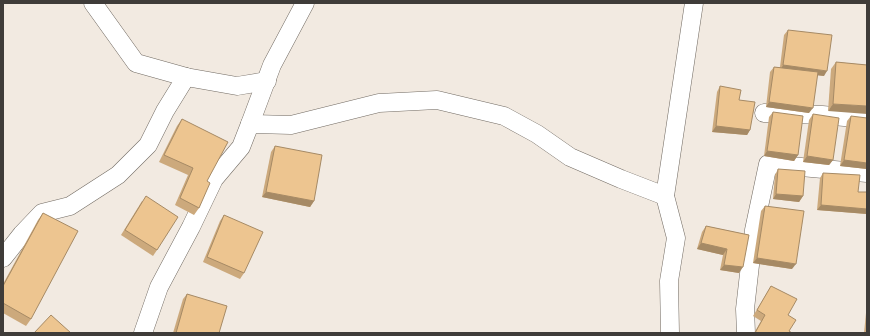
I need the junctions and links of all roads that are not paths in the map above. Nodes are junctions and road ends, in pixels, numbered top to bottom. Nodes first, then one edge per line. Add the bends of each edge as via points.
1 (92, 3) edge
2 (305, 3) edge
3 (694, 3) edge
4 (186, 77) junction
5 (267, 81) junction
6 (764, 113) dead end
7 (867, 119) edge
8 (250, 124) junction
9 (867, 173) edge
10 (665, 196) junction
11 (3, 258) edge
12 (143, 333) edge
13 (670, 333) edge
14 (746, 333) edge

1 - 4 street via 136,62
2 - 5 street via 272,65
3 - 10 street
4 - 5 street via 237,86
4 - 11 street via 148,145 118,175 70,206 42,213
5 - 8 street
6 - 7 street
8 - 10 street via 291,125 379,103 437,100 504,116 537,134 570,157
8 - 12 street via 241,147 214,179 158,287
9 - 14 street via 768,164 754,230 745,309
10 - 13 street via 676,238 669,281

